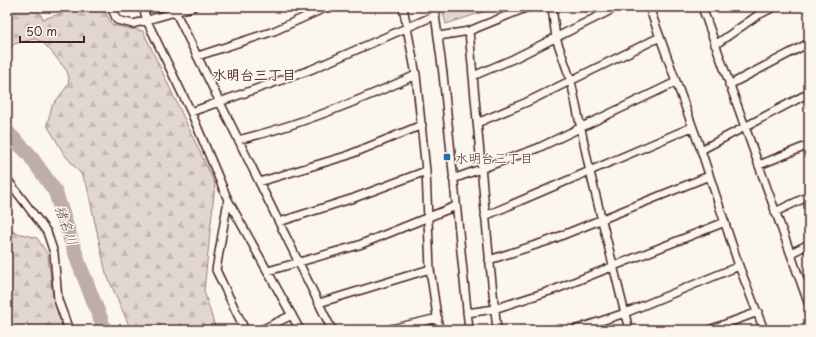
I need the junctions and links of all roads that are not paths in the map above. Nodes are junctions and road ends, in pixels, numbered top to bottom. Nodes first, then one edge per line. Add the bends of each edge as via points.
1 (111, 7) edge
2 (143, 7) edge
3 (193, 7) edge
4 (327, 7) edge
5 (403, 7) edge
6 (434, 7) edge
7 (528, 7) edge
8 (552, 7) edge
9 (617, 7) edge
10 (649, 7) edge
11 (702, 7) edge
12 (774, 7) edge
13 (175, 10) edge
14 (436, 15) junction
15 (147, 21) junction
16 (408, 28) junction
17 (469, 31) junction
18 (439, 36) junction
19 (660, 37) junction
20 (556, 38) junction
21 (809, 43) edge
22 (715, 45) junction
23 (198, 56) junction
24 (416, 75) junction
25 (473, 76) junction
26 (571, 80) junction
27 (676, 82) junction
28 (729, 85) junction
29 (809, 93) edge
30 (220, 102) junction
31 (191, 112) junction
32 (477, 123) junction
33 (422, 125) junction
34 (580, 126) junction
35 (692, 127) junction
36 (745, 127) junction
37 (238, 140) junction
38 (809, 144) edge
39 (701, 150) junction
40 (759, 165) junction
41 (481, 169) junction
42 (426, 171) junction
43 (590, 172) junction
44 (709, 176) junction
45 (453, 179) junction
46 (7, 180) edge
47 (259, 182) junction
48 (809, 196) edge
49 (228, 200) junction
50 (456, 206) junction
51 (775, 212) junction
52 (485, 216) junction
53 (427, 219) junction
54 (601, 219) junction
55 (278, 222) junction
56 (725, 222) junction
57 (809, 244) edge
58 (790, 253) junction
59 (489, 260) junction
60 (299, 263) junction
61 (613, 266) junction
62 (739, 266) junction
63 (430, 269) junction
64 (268, 271) junction
65 (807, 294) edge
66 (319, 303) junction
67 (809, 305) edge
68 (494, 309) junction
69 (758, 312) junction
70 (467, 313) junction
71 (625, 313) junction
72 (292, 316) junction
73 (438, 318) junction
74 (69, 330) edge
75 (245, 330) edge
76 (261, 330) edge
77 (300, 330) edge
78 (332, 330) edge
79 (386, 330) edge
80 (439, 330) edge
81 (469, 330) edge
82 (497, 330) edge
83 (574, 330) edge
84 (629, 330) edge
85 (709, 330) edge
86 (764, 330) edge

1 - 15 street via 117,20 133,24
2 - 15 street
3 - 13 street
4 - 23 street via 274,31
5 - 16 street
6 - 14 street
7 - 17 street
8 - 20 street
9 - 20 street
10 - 19 street
11 - 22 street
12 - 22 street
13 - 15 street
13 - 23 street
14 - 16 street
14 - 18 street
15 - 31 street
16 - 24 street
16 - 30 street via 310,70
17 - 18 street
17 - 25 street
18 - 45 street
19 - 26 street
19 - 27 street
20 - 25 street via 513,60
20 - 26 street
21 - 28 street
22 - 28 street
23 - 30 street
24 - 33 street
24 - 37 street via 325,113 278,130
25 - 32 street
26 - 32 street
26 - 34 street
27 - 34 street
27 - 35 street
28 - 36 street
29 - 36 street
30 - 31 street
30 - 37 street
31 - 49 street
32 - 41 street
33 - 42 street
33 - 47 street via 346,156
34 - 41 street via 538,148
34 - 43 street
35 - 39 street
35 - 43 street
36 - 39 street
36 - 40 street
37 - 47 street
38 - 40 street
39 - 44 street
40 - 51 street
41 - 45 street
41 - 52 street
42 - 53 street
42 - 55 street via 354,198
43 - 52 street
43 - 54 street
44 - 54 street
44 - 56 street
45 - 50 street
46 - 74 street via 47,232 54,253 58,300
47 - 55 street
48 - 51 street
49 - 64 street
49 - 75 street via 216,270
50 - 53 street
50 - 70 street
51 - 58 street
52 - 59 street
53 - 60 street via 360,246
53 - 63 street
54 - 59 street via 548,241
54 - 61 street
55 - 60 street
56 - 61 street
56 - 62 street
57 - 58 street
58 - 65 street
59 - 68 street
60 - 64 street
60 - 66 street
61 - 68 street via 556,289
61 - 71 street
62 - 69 street
62 - 71 street
63 - 66 street
63 - 73 street
64 - 72 street
65 - 67 street
66 - 78 street
68 - 70 street
68 - 82 street
69 - 85 street
69 - 86 street
70 - 81 street
71 - 83 street
71 - 84 street
72 - 76 street
72 - 77 street
73 - 79 street
73 - 80 street

